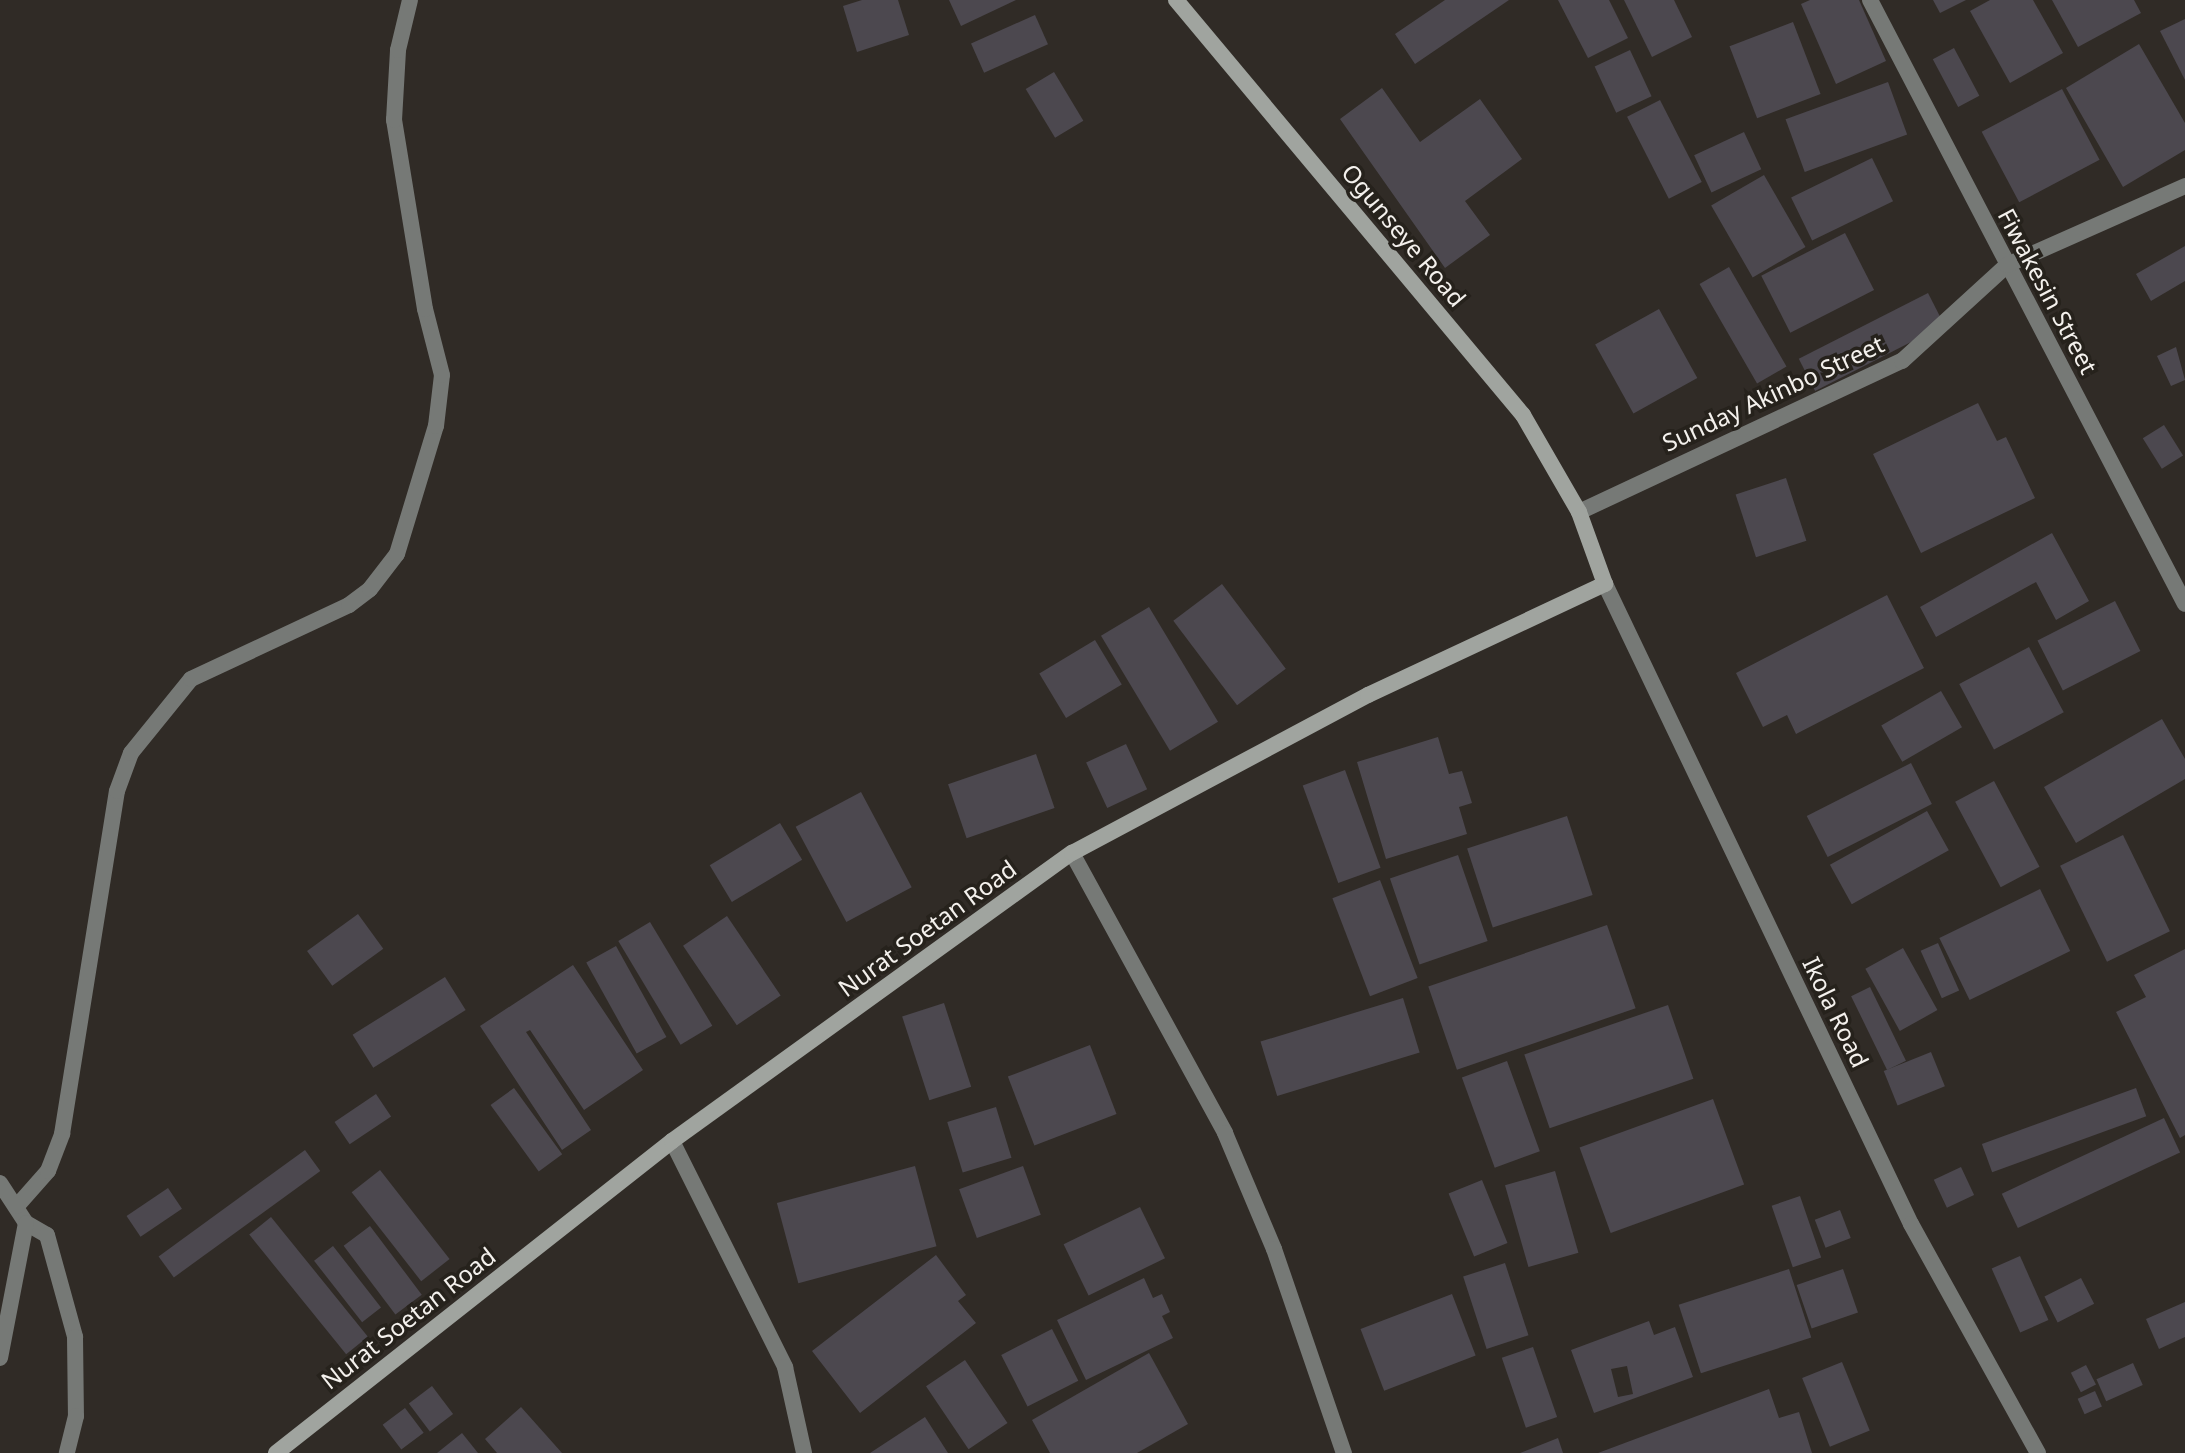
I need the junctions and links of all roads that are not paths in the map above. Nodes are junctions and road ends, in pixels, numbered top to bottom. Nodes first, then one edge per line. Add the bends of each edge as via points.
1 (410, 0) edge
2 (1176, 0) edge
3 (1870, 0) edge
4 (2185, 186) edge
5 (2007, 265) junction
6 (1579, 512) junction
7 (1605, 584) junction
8 (2185, 604) edge
9 (1072, 853) junction
10 (672, 1141) junction
11 (0, 1183) edge
12 (17, 1206) junction
13 (26, 1223) junction
14 (0, 1358) edge
15 (67, 1453) edge
16 (276, 1453) edge
17 (804, 1453) edge
18 (1344, 1453) edge
19 (2038, 1453) edge

1 - 12 street via 398,50 394,120 425,309 442,375 436,426 397,554 370,589 349,605 191,679 131,753 117,791 62,1134 48,1171
2 - 6 street, Ogunseye Road via 1523,415
3 - 5 street, Fiwakesin Street
4 - 5 street, Sunday Akinbo Street
5 - 6 street, Sunday Akinbo Street via 1902,361
5 - 8 street, Fiwakesin Street
6 - 7 street
7 - 9 street, Nurat Soetan Road via 1368,695
7 - 19 street, Ikola Road via 1911,1224
9 - 10 street, Nurat Soetan Road
9 - 18 street via 1225,1133 1274,1249
10 - 16 street, Nurat Soetan Road
10 - 17 street via 785,1367
11 - 12 street
12 - 13 street
13 - 14 street
13 - 15 street via 47,1235 75,1337 76,1416

